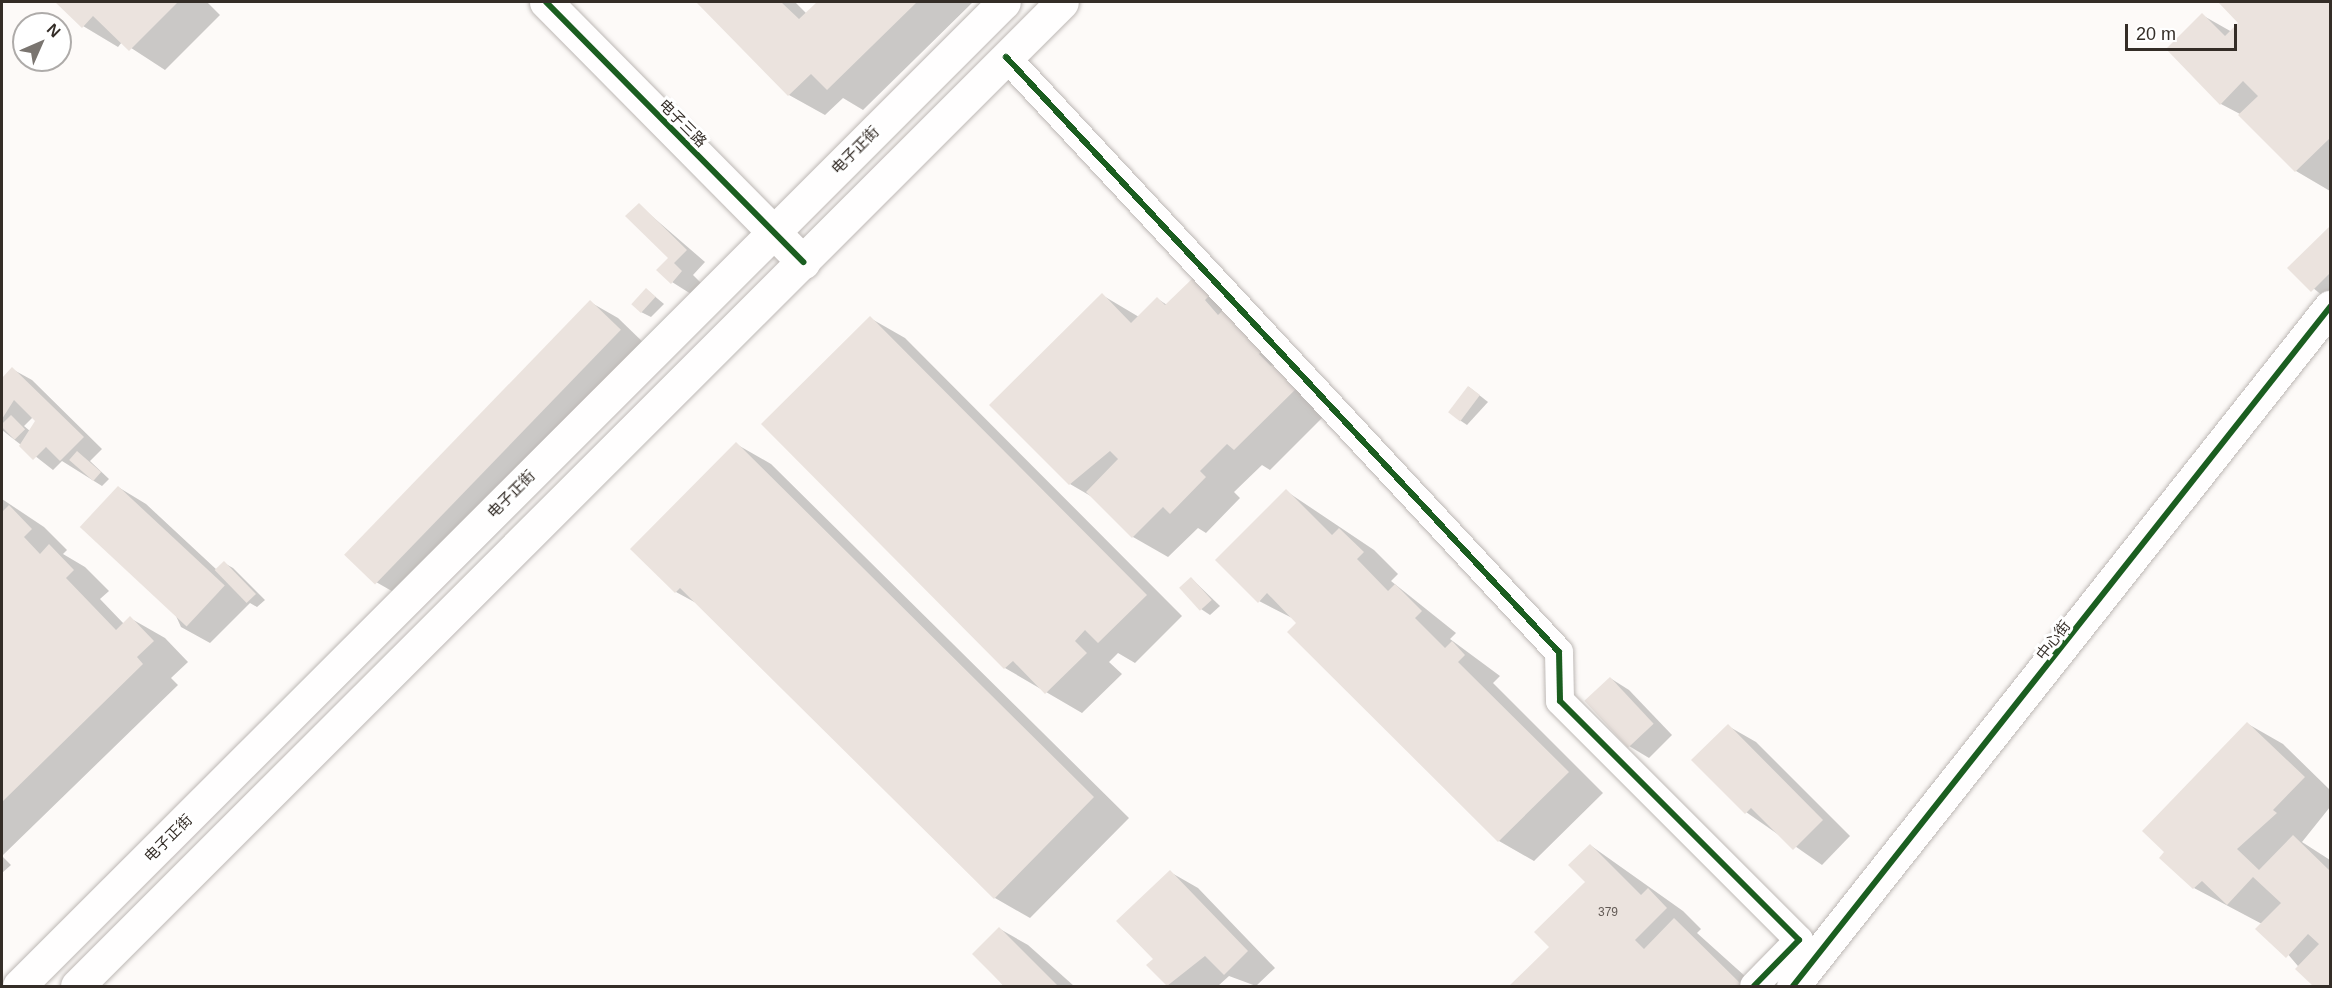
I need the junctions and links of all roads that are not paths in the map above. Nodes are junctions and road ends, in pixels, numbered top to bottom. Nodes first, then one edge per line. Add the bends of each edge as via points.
1 (546, 2) edge
2 (1004, 2) edge
3 (1062, 2) edge
4 (1006, 57) junction
5 (774, 231) junction
6 (803, 262) junction
7 (2331, 307) edge
8 (19, 987) edge
9 (77, 987) edge
10 (1754, 987) edge
11 (1792, 987) edge

1 - 5 main road, 电子三路
2 - 5 main road, 电子正街
3 - 4 main road
4 - 6 main road
4 - 10 street via 1559,652 1560,701 1799,940
5 - 6 main road, 电子三路
5 - 8 main road, 电子正街
6 - 9 main road
7 - 11 main road, 中心街

